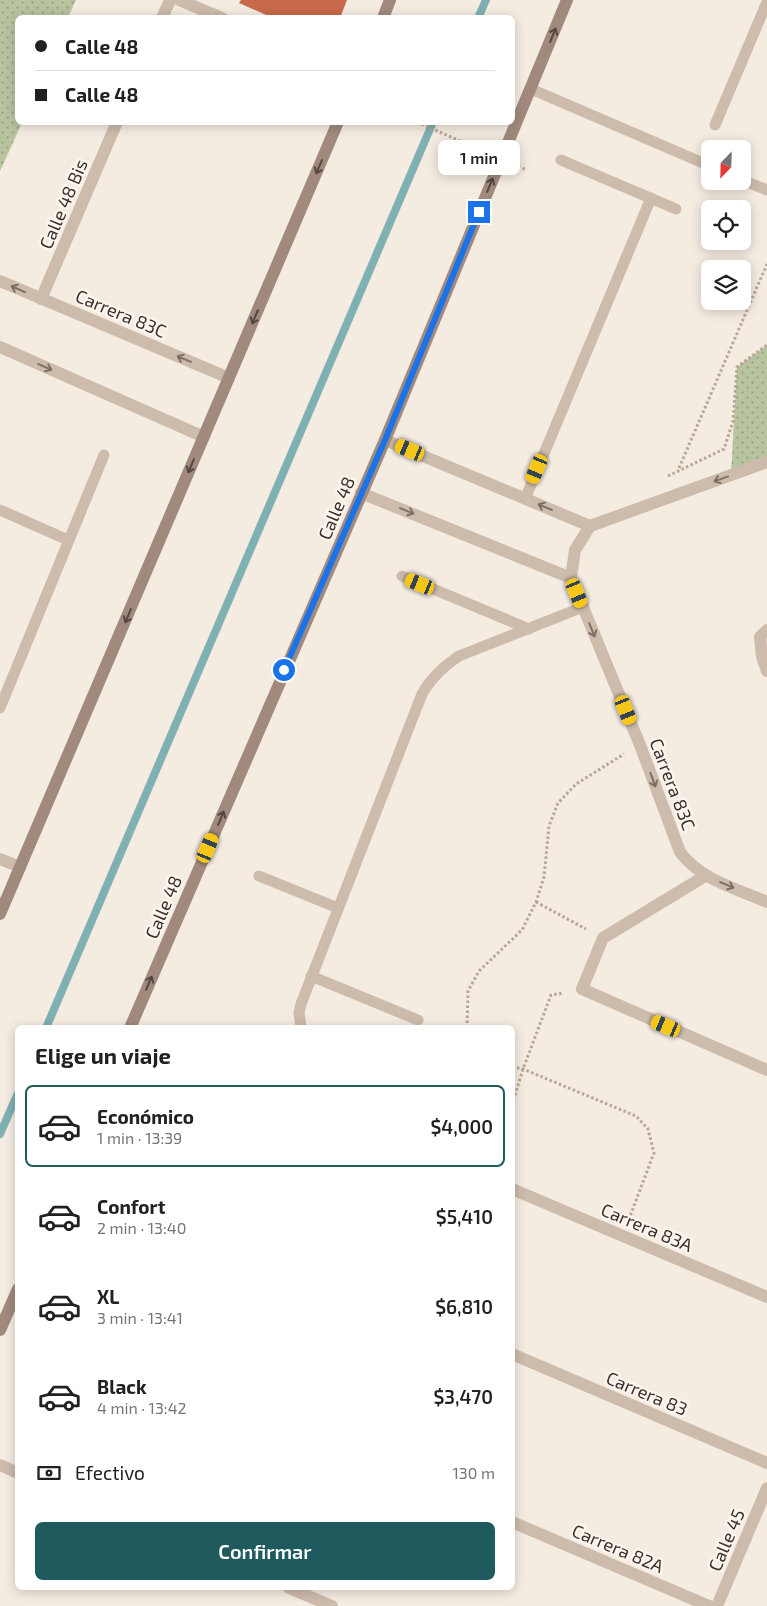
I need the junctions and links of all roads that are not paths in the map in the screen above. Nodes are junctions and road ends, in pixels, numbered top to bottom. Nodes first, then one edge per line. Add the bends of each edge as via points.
1 (170, 0) edge
2 (179, 0) edge
3 (390, 0) edge
4 (567, 0) edge
5 (767, 2) edge
6 (163, 15) edge
7 (215, 15) edge
8 (384, 15) edge
9 (531, 89) junction
10 (116, 125) edge
11 (337, 125) edge
12 (715, 125) dead end
13 (562, 160) dead end
14 (701, 162) edge
15 (751, 184) edge
16 (767, 190) edge
17 (651, 198) junction
18 (676, 209) dead end
19 (0, 281) edge
20 (41, 299) junction
21 (0, 347) edge
22 (229, 378) junction
23 (204, 437) junction
24 (385, 440) junction
25 (104, 455) dead end
26 (767, 462) edge
27 (361, 492) junction
28 (525, 499) junction
29 (0, 510) edge
30 (590, 526) junction
31 (68, 540) junction
32 (402, 576) dead end
33 (571, 578) junction
34 (583, 608) junction
35 (529, 629) junction
36 (767, 630) edge
37 (767, 671) edge
38 (4, 689) edge
39 (0, 708) edge
40 (0, 859) edge
41 (20, 867) junction
42 (259, 876) dead end
43 (705, 876) junction
44 (767, 902) edge
45 (338, 908) junction
46 (0, 914) edge
47 (311, 976) junction
48 (418, 1020) dead end
49 (132, 1025) edge
50 (300, 1025) edge
51 (767, 1070) edge
52 (515, 1190) edge
53 (15, 1296) edge
54 (767, 1297) edge
55 (0, 1330) edge
56 (515, 1355) edge
57 (767, 1463) edge
58 (0, 1465) edge
59 (15, 1472) edge
60 (767, 1488) edge
61 (515, 1523) edge
62 (294, 1590) edge
63 (332, 1606) edge
64 (709, 1606) edge
65 (717, 1606) edge

1 - 6 street
2 - 7 street
3 - 8 main road
9 -> 4 main road, Calle 48
5 - 12 lane
9 - 14 lane
24 -> 9 main road, Calle 48
10 - 20 street, Calle 48 Bis
11 -> 22 main road
13 - 17 lane
15 - 16 lane
17 - 18 lane
17 - 28 lane
20 -> 19 street, Carrera 83C
22 -> 20 street, Carrera 83C
21 -> 23 street
22 - 23 main road
23 -> 41 main road
24 - 27 main road, Calle 48
24 - 28 street
25 - 31 lane
26 -> 30 street
27 -> 33 street
49 -> 27 main road, Calle 48
30 -> 28 street
29 - 31 lane
30 - 33 street, Carrera 83C via 575,550
31 - 38 lane
32 - 35 lane
33 - 34 street, Carrera 83C
34 - 35 lane
34 -> 43 street, Carrera 83C via 640,744 680,852
35 - 45 lane via 459,656 431,679 422,694
36 - 37 street via 760,637
38 - 39 lane
40 - 41 street
41 - 46 main road
42 - 45 lane
43 -> 44 street, Carrera 83C
43 - 51 street via 603,938 582,990
45 - 47 lane
47 - 48 lane
47 - 50 lane via 298,1014
52 - 54 street, Carrera 83A
53 - 55 main road
56 - 57 street, Carrera 83
58 - 59 street
60 - 65 street, Calle 45
61 - 64 street, Carrera 82A
62 - 63 street

